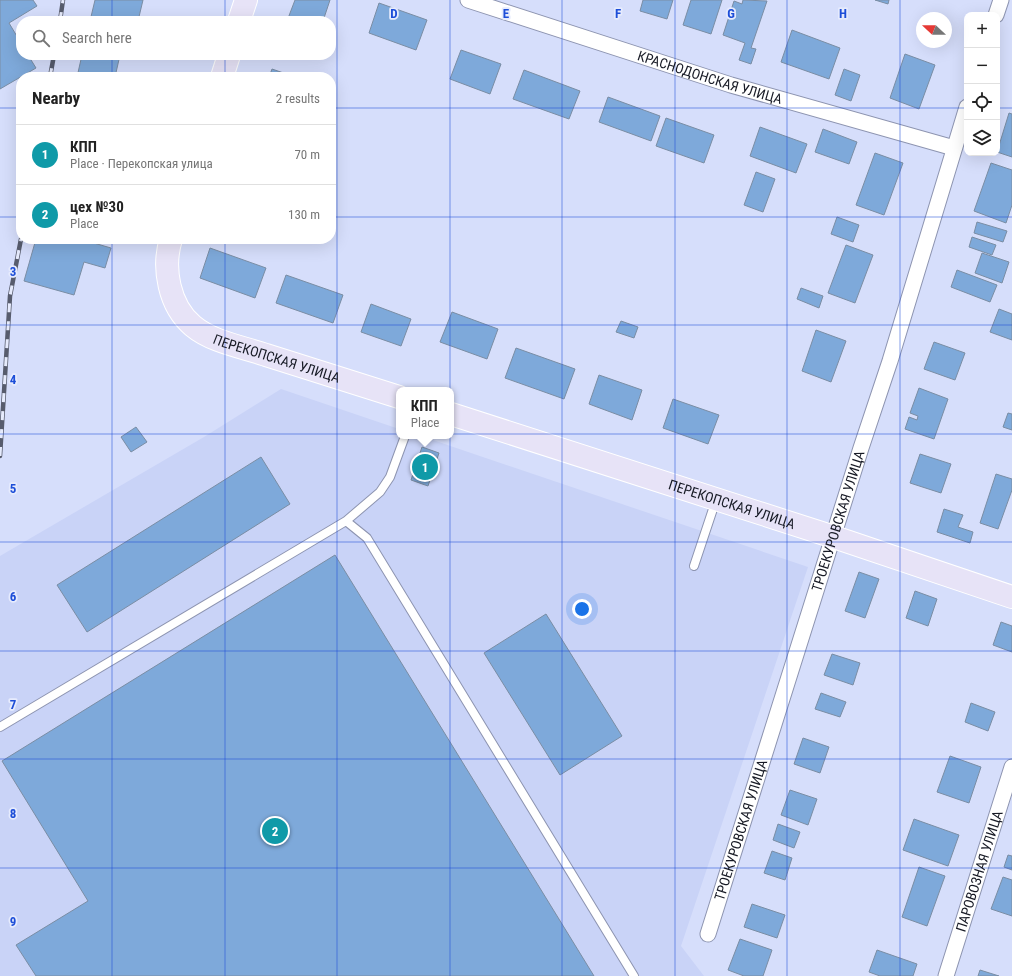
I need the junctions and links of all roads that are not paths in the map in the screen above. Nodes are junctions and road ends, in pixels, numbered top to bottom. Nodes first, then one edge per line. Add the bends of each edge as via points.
1 (246, 0) edge
2 (468, 0) edge
3 (1001, 0) edge
4 (997, 12) edge
5 (241, 16) edge
6 (227, 60) edge
7 (223, 72) edge
8 (964, 116) edge
9 (954, 148) junction
10 (170, 244) edge
11 (396, 396) edge
12 (454, 415) edge
13 (404, 439) edge
14 (716, 499) junction
15 (346, 521) junction
16 (834, 537) junction
17 (694, 566) dead end
18 (1012, 597) edge
19 (0, 727) edge
20 (1012, 767) edge
21 (708, 934) dead end
22 (634, 976) edge
23 (946, 976) edge

1 - 5 main road
2 - 9 street, КРАСНОДОНСКАЯ УЛИЦА via 731,85
3 - 4 street
6 - 7 main road
8 - 9 street, ТРОЕКУРОВСКАЯ УЛИЦА
9 - 16 street, ТРОЕКУРОВСКАЯ УЛИЦА
10 - 11 main road, ПЕРЕКОПСКАЯ УЛИЦА via 167,269 172,294 178,308 193,326 227,342
12 - 14 main road, ПЕРЕКОПСКАЯ УЛИЦА
13 - 15 lane via 384,487
14 - 16 main road, ПЕРЕКОПСКАЯ УЛИЦА
14 - 17 lane
15 - 19 lane
15 - 22 lane via 367,538
16 - 18 main road, ПЕРЕКОПСКАЯ УЛИЦА
16 - 21 street, ТРОЕКУРОВСКАЯ УЛИЦА
20 - 23 street, ПАРОВОЗНАЯ УЛИЦА

